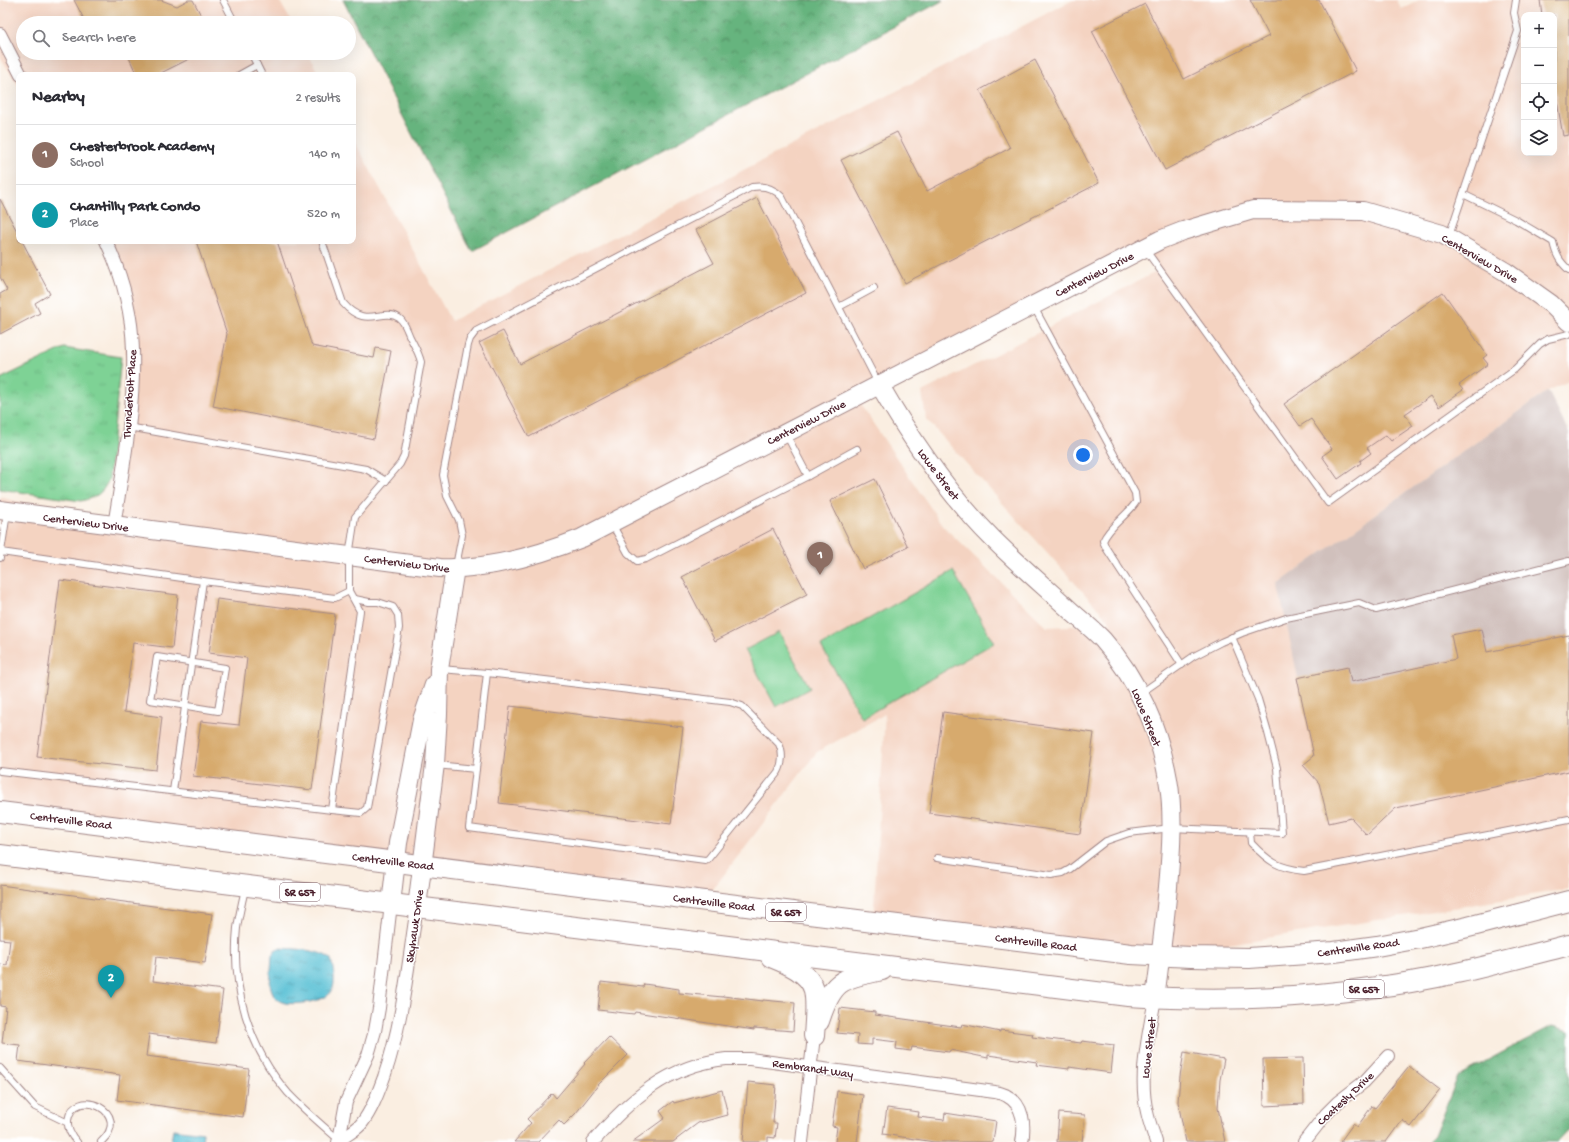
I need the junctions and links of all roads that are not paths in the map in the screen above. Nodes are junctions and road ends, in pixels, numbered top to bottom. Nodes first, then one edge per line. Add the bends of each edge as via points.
1 (223, 0) edge
2 (1516, 0) edge
3 (231, 16) edge
4 (0, 34) edge
5 (254, 60) edge
6 (257, 66) junction
7 (19, 72) edge
8 (245, 72) edge
9 (260, 72) edge
10 (1463, 194) junction
11 (1448, 238) junction
12 (107, 244) edge
13 (323, 244) edge
14 (1144, 248) junction
15 (1569, 270) edge
16 (874, 288) dead end
17 (1034, 305) junction
18 (839, 307) junction
19 (1569, 322) edge
20 (1569, 334) edge
21 (879, 384) junction
22 (128, 427) junction
23 (785, 433) junction
24 (857, 449) dead end
25 (808, 476) junction
26 (386, 481) junction
27 (3, 511) edge
28 (612, 522) junction
29 (114, 526) junction
30 (0, 555) edge
31 (349, 556) junction
32 (1569, 561) edge
33 (455, 568) junction
34 (203, 581) junction
35 (349, 591) junction
36 (355, 599) junction
37 (1232, 638) junction
38 (191, 663) junction
39 (1182, 665) junction
40 (439, 669) junction
41 (487, 673) junction
42 (1140, 694) junction
43 (185, 705) junction
44 (435, 764) junction
45 (476, 769) junction
46 (0, 771) edge
47 (173, 791) junction
48 (332, 810) junction
49 (0, 812) edge
50 (1569, 819) edge
51 (1171, 828) junction
52 (1250, 832) junction
53 (0, 855) edge
54 (936, 858) dead end
55 (396, 861) junction
56 (422, 865) junction
57 (245, 886) junction
58 (1569, 901) edge
59 (391, 904) junction
60 (417, 907) junction
61 (1569, 945) edge
62 (752, 949) junction
63 (1161, 955) junction
64 (892, 967) junction
65 (1155, 998) junction
66 (814, 1036) junction
67 (1388, 1056) dead end
68 (811, 1067) junction
69 (0, 1068) edge
70 (68, 1123) junction
71 (339, 1141) edge
72 (77, 1142) edge
73 (101, 1142) edge
74 (593, 1142) edge
75 (802, 1142) edge
76 (1022, 1142) edge
77 (1156, 1142) edge
78 (1304, 1142) edge

1 - 3 lane
2 - 10 lane via 1514,13 1518,31
4 - 7 street
5 - 6 lane
6 - 8 lane
6 - 9 lane
10 - 11 lane
10 - 15 lane via 1553,242 1559,261
11 - 14 street, Centerview Drive via 1363,211 1253,210 1183,231
11 - 19 street, Centerview Drive via 1506,272 1551,304
12 - 22 street, Thunderbolt Place via 123,285 132,334 132,383
13 - 26 lane via 343,303 348,309 356,315 365,317 398,318 406,327 420,356 404,456
14 - 17 street, Centerview Drive
14 - 20 lane via 1328,503 1515,369 1540,344
16 - 18 lane
17 - 21 street, Centerview Drive
17 - 39 lane via 1135,493 1136,502 1131,511 1114,524 1103,541
18 - 21 lane
18 - 33 lane via 782,197 773,190 757,186 480,327 470,339 443,475 447,496 459,520 462,535
21 - 23 street, Centerview Drive
21 - 42 street, Lowe Street via 906,430 950,491 991,537 1103,640 1127,671
22 - 26 lane via 366,469
22 - 29 street, Thunderbolt Place
23 - 25 lane
23 - 28 street, Centerview Drive
24 - 25 lane
25 - 28 lane via 646,559 637,561 628,553
26 - 31 lane via 356,517
27 - 29 street, Centerview Drive
27 - 30 lane
28 - 33 street, Centerview Drive via 582,538 539,554
29 - 31 street, Centerview Drive
30 - 34 lane
31 - 33 street, Centerview Drive
31 - 35 lane
32 - 37 lane via 1376,610 1359,603 1286,618
33 - 40 street, Skyhawk Drive
34 - 35 lane via 335,598
34 - 38 lane
35 - 36 lane
36 - 48 lane via 360,611
36 - 48 lane via 394,607 398,615 399,628 368,808 360,813
37 - 39 lane via 1194,656
37 - 52 lane via 1258,700 1276,768 1280,805 1282,834
38 - 43 lane
38 - 43 lane via 224,668 218,710
38 - 43 lane via 157,658 150,700
39 - 42 lane
40 - 41 lane
40 - 44 street, Skyhawk Drive
40 - 55 street, Skyhawk Drive via 422,720
41 - 45 lane
41 - 45 lane via 736,704 742,706 779,744 782,759 778,772 708,859 704,860 469,828
42 - 51 street, Lowe Street via 1162,754 1168,781
43 - 47 lane
44 - 45 lane
44 - 56 street, Skyhawk Drive
46 - 47 lane
47 - 48 lane
49 - 55 main road, Centreville Road / SR 657
50 - 52 lane via 1304,871 1274,864 1251,843
51 - 52 lane
51 - 54 lane via 1130,833 1106,841 1070,869 1051,875
51 - 63 street, Lowe Street via 1169,882
53 - 57 main road, SR 657
55 - 56 main road, Centreville Road / SR 657
55 - 59 street, Skyhawk Drive
56 - 60 street, Skyhawk Drive
56 - 63 main road, Centreville Road / SR 657 via 1131,954
57 - 59 main road, SR 657
57 - 71 lane via 237,928 237,954 242,1000 249,1028 267,1064 287,1092
58 - 63 main road, Centreville Road / SR 657 via 1420,938 1334,952 1249,958
59 - 60 main road, SR 657
59 - 71 street, Skyhawk Drive via 375,1031 368,1055 346,1102
60 - 62 main road, SR 657
60 - 71 street, Skyhawk Drive via 395,1041 379,1091 361,1125
61 - 65 main road, SR 657 via 1474,969 1320,995 1264,999
62 - 64 main road, SR 657
62 - 66 main road via 783,961 807,978 814,988
63 - 65 street, Lowe Street
64 - 65 main road, SR 657
64 - 66 main road via 839,983 825,1003
65 - 77 street, Lowe Street via 1144,1089 1147,1112
66 - 68 street
67 - 78 street, Coatesly Drive via 1364,1082 1326,1114
68 - 74 street, Rembrandt Way via 750,1059 726,1059 704,1063 650,1087 612,1120
68 - 75 street
68 - 76 street, Rembrandt Way via 995,1092 1008,1096 1021,1112 1024,1131
69 - 70 lane via 35,1108
70 - 72 lane via 68,1130
70 - 73 lane via 74,1109 80,1105 91,1103 101,1106 111,1123 107,1136

